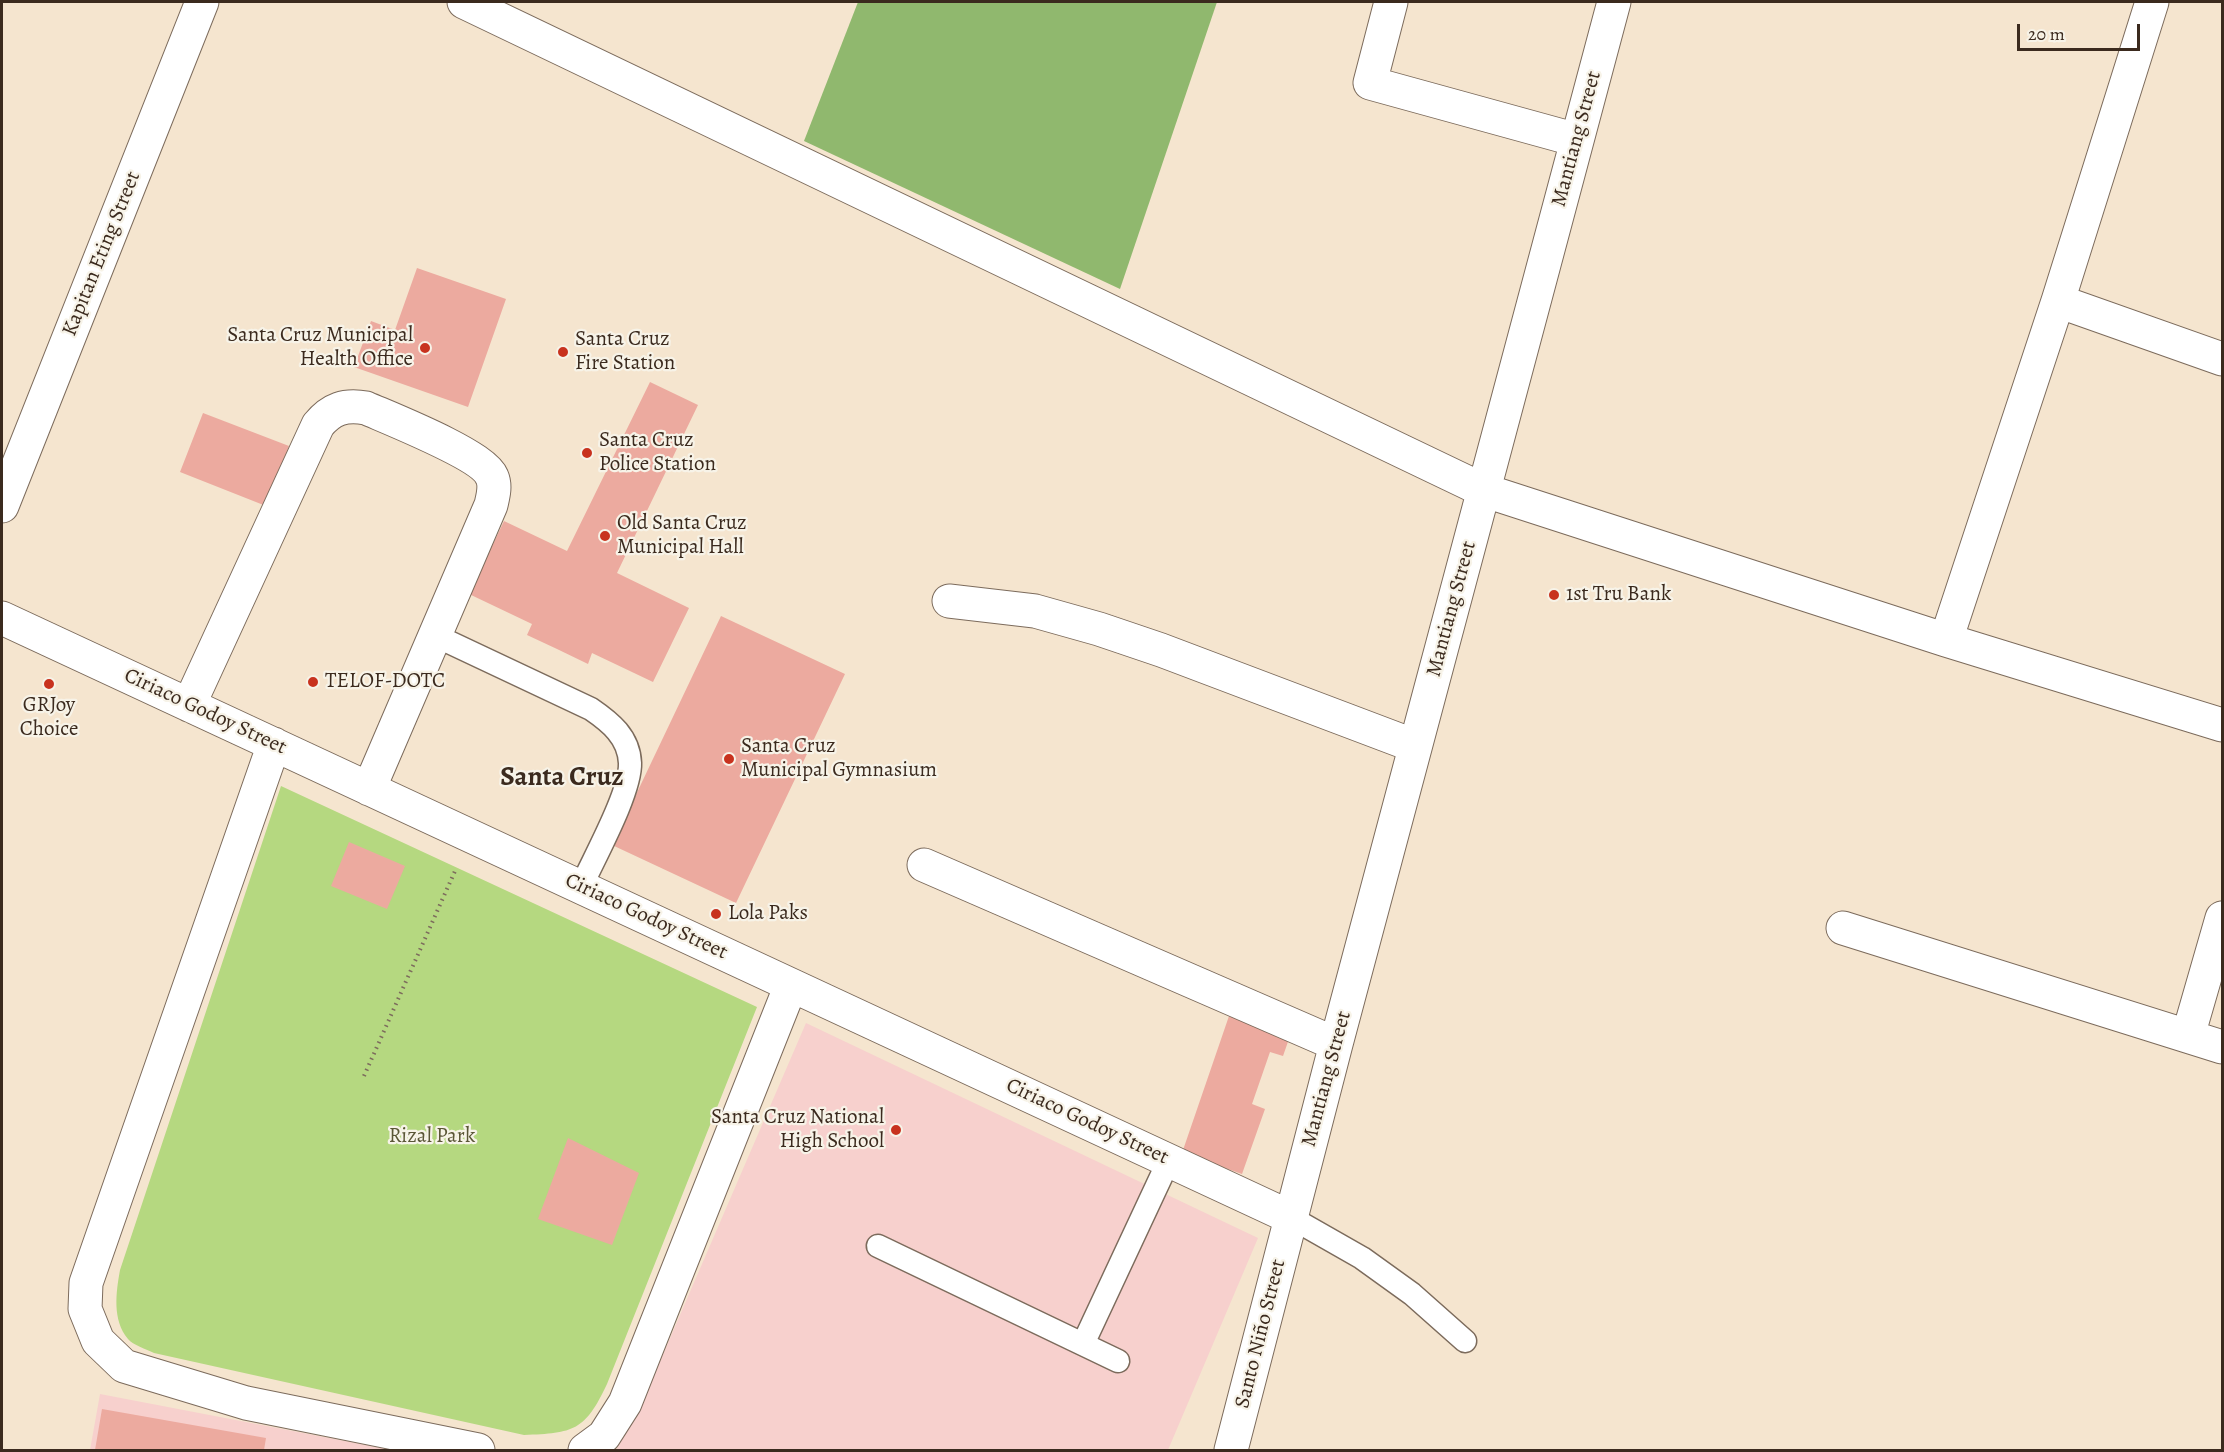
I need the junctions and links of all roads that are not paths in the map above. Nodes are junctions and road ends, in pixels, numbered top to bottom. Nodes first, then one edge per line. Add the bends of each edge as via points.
1 (202, 2) edge
2 (464, 2) edge
3 (1391, 2) edge
4 (1614, 2) edge
5 (2152, 2) edge
6 (1577, 140) junction
7 (2058, 301) junction
8 (2223, 359) edge
9 (1483, 490) junction
10 (2, 506) edge
11 (949, 601) dead end
12 (2, 618) edge
13 (434, 635) junction
14 (1946, 640) junction
15 (189, 705) junction
16 (2223, 725) edge
17 (274, 744) junction
18 (1416, 746) junction
19 (369, 789) junction
20 (924, 865) dead end
21 (581, 887) junction
22 (2223, 918) edge
23 (1843, 927) dead end
24 (791, 985) junction
25 (2188, 1036) junction
26 (1336, 1044) junction
27 (2223, 1047) edge
28 (1169, 1160) junction
29 (1290, 1217) junction
30 (878, 1246) dead end
31 (1465, 1341) dead end
32 (1083, 1344) junction
33 (1118, 1361) dead end
34 (478, 1450) edge
35 (585, 1450) edge
36 (1231, 1450) edge

1 - 10 street, Kapitan Eting Street
2 - 9 street
3 - 6 street via 1370,83
4 - 6 street, Mantiang Street
5 - 7 street
6 - 9 street, Mantiang Street
7 - 8 street
7 - 14 street
9 - 14 street
9 - 18 street, Mantiang Street
11 - 18 street via 1035,611 1099,629
12 - 15 street, Ciriaco Godoy Street
13 - 15 street via 491,505 493,478 477,460 366,408 340,408 318,425
13 - 19 street
13 - 21 lane via 591,709 614,724 626,743 630,763 626,786
14 - 16 street
15 - 17 street, Ciriaco Godoy Street
17 - 19 street, Ciriaco Godoy Street
17 - 34 street via 86,1282 85,1309 98,1341 124,1366 152,1377 246,1403
18 - 26 street, Mantiang Street
19 - 21 street, Ciriaco Godoy Street
20 - 26 street
21 - 24 street, Ciriaco Godoy Street
22 - 25 street
23 - 25 street
24 - 28 street, Ciriaco Godoy Street
24 - 35 street via 625,1403 604,1436
25 - 27 street
26 - 29 street, Mantiang Street
28 - 29 street, Ciriaco Godoy Street
28 - 32 lane
29 - 31 lane via 1362,1258 1412,1294
29 - 36 street, Santo Niño Street
30 - 32 lane
32 - 33 lane

